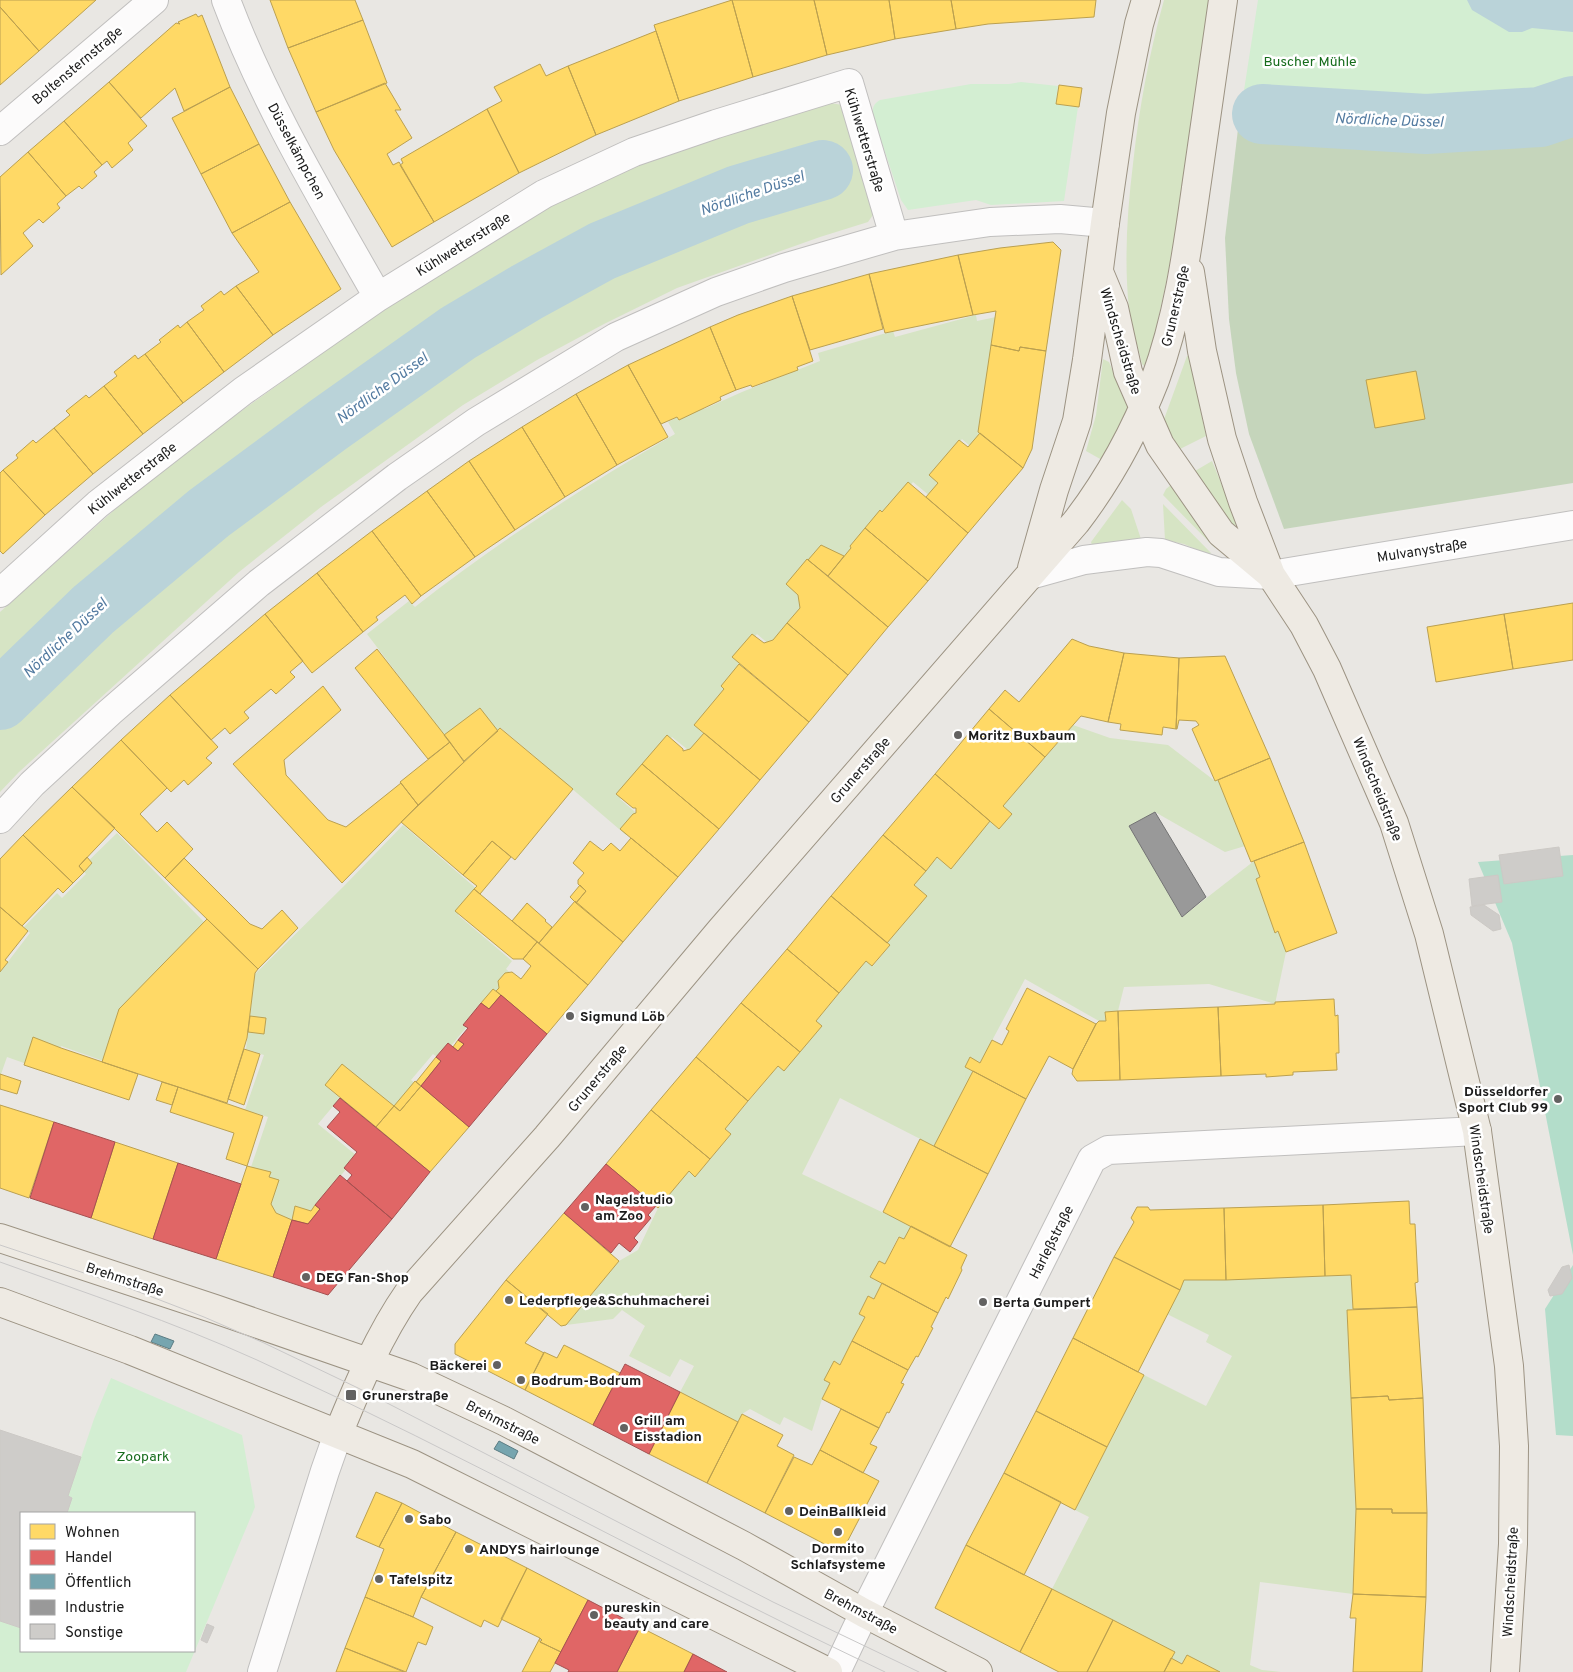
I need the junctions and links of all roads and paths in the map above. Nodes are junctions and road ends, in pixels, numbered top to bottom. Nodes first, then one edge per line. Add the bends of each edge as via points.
1 (154, 0) edge
2 (226, 0) edge
3 (1146, 0) edge
4 (1223, 0) edge
5 (0, 131) edge
6 (1104, 223) junction
7 (894, 236) junction
8 (1187, 254) junction
9 (1098, 271) junction
10 (378, 297) junction
11 (1143, 408) junction
12 (1573, 525) edge
13 (1030, 574) junction
14 (1271, 575) junction
15 (0, 592) edge
16 (0, 819) edge
17 (1476, 1131) junction
18 (0, 1238) edge
19 (0, 1302) edge
20 (369, 1362) junction
21 (338, 1434) junction
22 (864, 1613) junction
23 (262, 1672) edge
24 (828, 1672) edge
25 (836, 1672) edge
26 (978, 1672) edge
27 (1505, 1672) edge

1 - 5 street, Boltensternstraße
2 - 10 street, Düsselkämpchen via 240,38 283,128
3 - 6 main road, Grunerstraße via 1121,113
4 - 8 main road, Grunerstraße
6 - 7 street via 1060,219 990,222
6 - 9 main road, Grunerstraße
7 - 10 street, Kühlwetterstraße via 849,82 634,152 544,194
7 - 16 street via 716,292 616,337 476,422 397,477 259,583 110,712 32,784
8 - 11 main road, Grunerstraße via 1166,345
8 - 14 main road, Windscheidstraße via 1202,351 1222,439
9 - 11 main road, Windscheidstraße via 1114,308 1128,372
9 - 13 main road, Grunerstraße via 1077,421
10 - 15 street, Kühlwetterstraße via 243,391 98,504
11 - 13 main road, Grunerstraße via 1096,496
11 - 14 main road, Windscheidstraße via 1160,445 1221,533
12 - 14 street, Mulvanystraße
13 - 14 street via 1084,560 1147,552 1162,553 1218,572
13 - 20 main road, Grunerstraße via 721,930 547,1137 409,1292
14 - 17 main road, Windscheidstraße via 1304,625 1327,669 1394,823 1429,934
17 - 22 street, Harleßstraße via 1108,1150 1092,1159
17 - 27 main road, Windscheidstraße via 1509,1366 1514,1446 1513,1544
18 - 20 main road, Brehmstraße
19 - 21 main road via 130,1350
20 - 21 main road, Grunerstraße
20 - 22 main road, Brehmstraße via 410,1377 504,1421 744,1546
21 - 23 street, Grunerstraße
21 - 24 main road via 412,1464
22 - 25 street, Harleßstraße
22 - 26 main road, Brehmstraße

